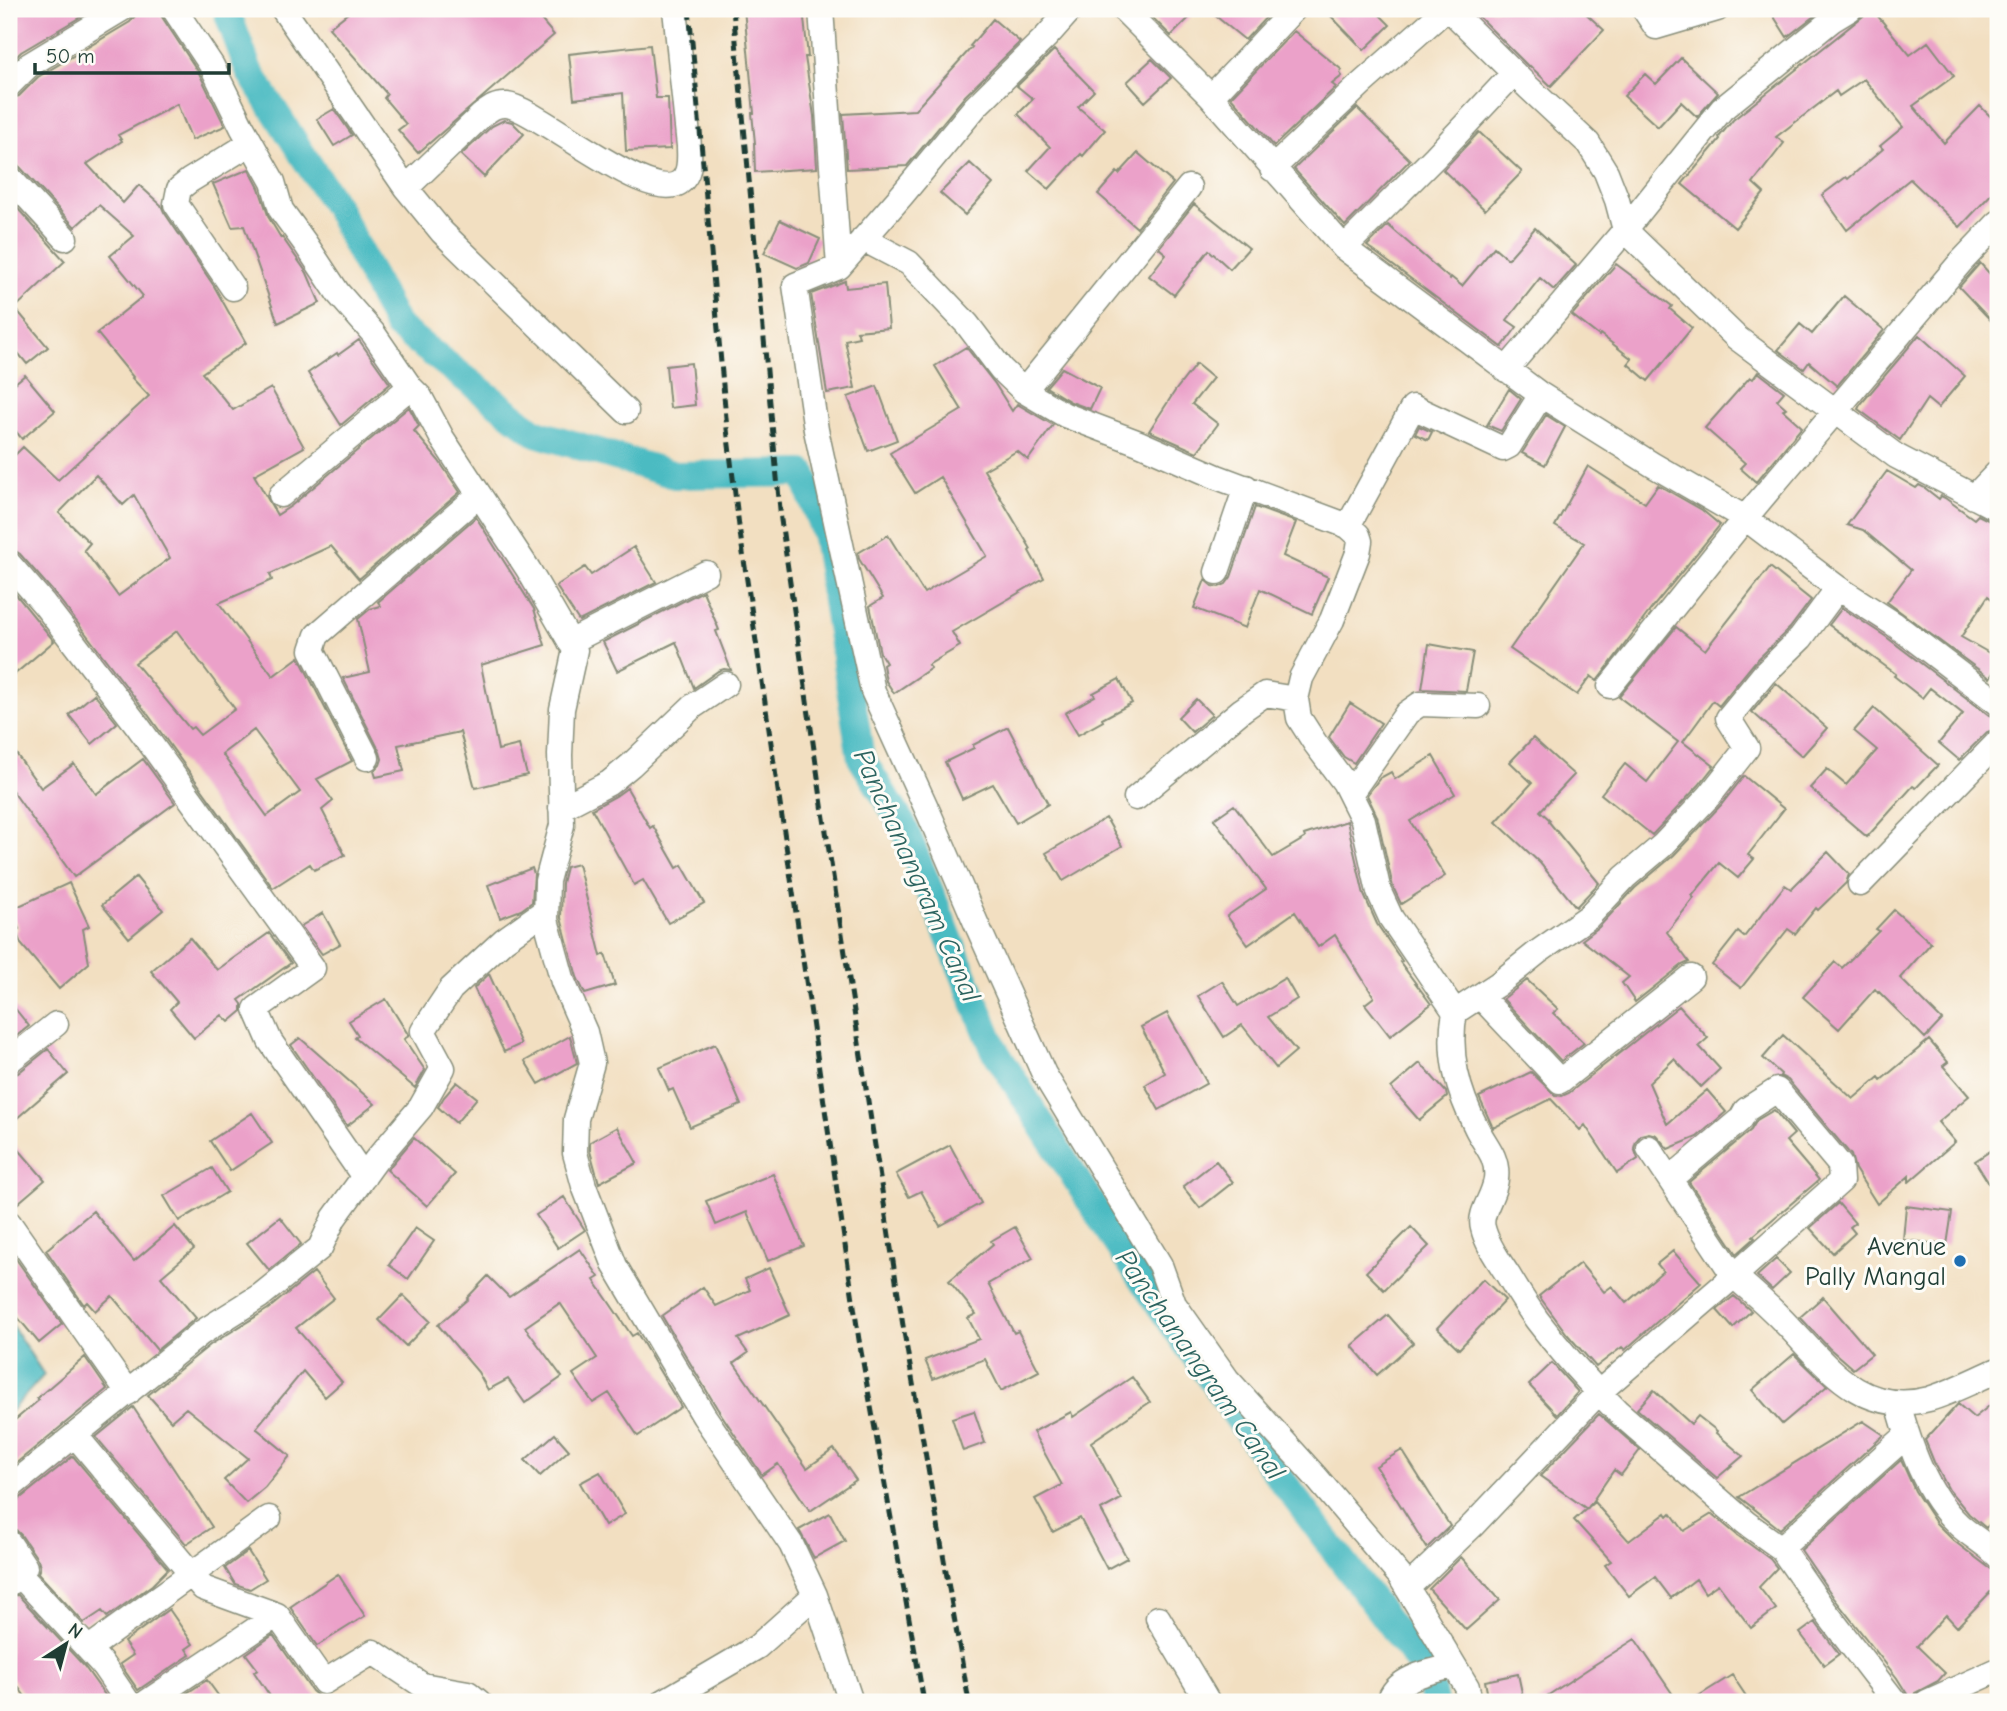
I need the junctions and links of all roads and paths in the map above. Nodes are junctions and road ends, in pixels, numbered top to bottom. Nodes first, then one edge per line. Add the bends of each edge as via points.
1 (122, 9) edge
2 (174, 9) edge
3 (283, 9) edge
4 (675, 9) edge
5 (821, 9) edge
6 (1071, 9) edge
7 (1123, 9) edge
8 (1294, 9) edge
9 (1447, 9) edge
10 (1644, 9) edge
11 (1717, 9) edge
12 (1850, 9) edge
13 (1514, 73) junction
14 (9, 85) edge
15 (1211, 97) junction
16 (251, 143) junction
17 (1272, 169) junction
18 (9, 177) edge
19 (1189, 187) dead end
20 (406, 188) junction
21 (1998, 223) edge
22 (1625, 230) junction
23 (65, 239) dead end
24 (863, 239) junction
25 (1344, 248) junction
26 (839, 267) junction
27 (233, 288) dead end
28 (1506, 370) junction
29 (410, 387) junction
30 (1024, 391) junction
31 (1541, 395) junction
32 (626, 411) dead end
33 (1836, 412) junction
34 (1998, 472) edge
35 (1246, 487) junction
36 (281, 495) dead end
37 (479, 495) junction
38 (1974, 497) junction
39 (1998, 509) edge
40 (1745, 518) junction
41 (1348, 526) junction
42 (9, 564) edge
43 (1217, 572) dead end
44 (706, 573) dead end
45 (1838, 588) junction
46 (570, 642) junction
47 (726, 684) dead end
48 (1610, 686) dead end
49 (1296, 698) junction
50 (1998, 703) edge
51 (1478, 706) dead end
52 (1998, 742) edge
53 (368, 758) dead end
54 (1350, 794) junction
55 (1136, 798) dead end
56 (562, 808) junction
57 (1860, 884) dead end
58 (546, 910) junction
59 (1691, 977) dead end
60 (1480, 996) junction
61 (1455, 1012) junction
62 (56, 1024) dead end
63 (9, 1061) edge
64 (1649, 1148) dead end
65 (364, 1177) junction
66 (1670, 1179) junction
67 (9, 1223) edge
68 (1734, 1276) junction
69 (1998, 1370) edge
70 (128, 1393) junction
71 (1598, 1393) junction
72 (1898, 1403) junction
73 (1907, 1435) junction
74 (75, 1436) junction
75 (9, 1488) edge
76 (268, 1518) dead end
77 (9, 1543) edge
78 (1781, 1548) junction
79 (1998, 1556) edge
80 (191, 1574) junction
81 (14, 1579) edge
82 (1407, 1588) junction
83 (815, 1595) junction
84 (277, 1615) junction
85 (1158, 1618) dead end
86 (89, 1649) junction
87 (1444, 1668) junction
88 (1998, 1670) edge
89 (1393, 1693) edge
90 (128, 1702) edge
91 (147, 1702) edge
92 (479, 1702) edge
93 (663, 1702) edge
94 (851, 1702) edge
95 (1208, 1702) edge
96 (1469, 1702) edge
97 (1895, 1702) edge
98 (1927, 1702) edge

1 - 14 street via 29,65
2 - 16 street via 212,66
3 - 20 street
4 - 20 street via 689,146 684,180 661,186 638,177 509,105 495,106 482,115
5 - 26 street
6 - 24 street via 976,106
7 - 15 street
8 - 15 street
9 - 13 street
9 - 17 street
10 - 11 street via 1656,27
12 - 22 street via 1722,109
13 - 22 street via 1588,143 1606,172
13 - 25 street
15 - 17 street
16 - 27 street via 179,189 176,204
16 - 29 street via 273,182 281,210
17 - 25 street
18 - 23 street
19 - 30 street
20 - 32 street via 442,232
21 - 33 street
22 - 28 street
22 - 33 street via 1737,338
24 - 26 street
24 - 30 street via 909,263
25 - 28 street
26 - 82 street via 795,285 816,430 873,691 1044,1074 1160,1265 1174,1304 1227,1379
28 - 31 street
29 - 36 street
29 - 37 street
30 - 35 street via 1065,415
31 - 40 street
31 - 41 street via 1510,446 1503,449 1413,407
33 - 38 street via 1896,456
33 - 40 street
34 - 38 street
35 - 41 street
35 - 43 street
37 - 46 street
37 - 53 street via 317,635 312,650
38 - 39 street
40 - 45 street
40 - 48 street
41 - 49 street via 1358,535 1358,553
42 - 65 street via 137,725 313,968 256,1009 270,1041
44 - 46 street
45 - 50 street
45 - 60 street via 1801,638 1728,718 1747,748 1710,795 1588,917
46 - 56 street via 575,650 562,709
47 - 56 street via 692,707 608,783
49 - 54 street via 1299,718
49 - 55 street via 1265,694
51 - 54 street via 1420,704 1407,713
52 - 57 street
54 - 61 street via 1363,820 1387,909
56 - 58 street via 547,881
58 - 65 street via 503,940 451,989 423,1031 443,1068 421,1107
58 - 83 street via 563,982 585,1032 592,1063 576,1119 575,1153 610,1254 704,1416 791,1544
59 - 60 street via 1560,1081
60 - 61 street
61 - 71 street via 1454,1068 1497,1174 1482,1226 1536,1319
62 - 63 street
64 - 66 street
65 - 70 street via 320,1248 260,1296 201,1333
66 - 68 street
66 - 68 street via 1746,1110 1777,1090 1840,1165 1841,1181
67 - 70 street
68 - 71 street
68 - 72 street via 1843,1383 1863,1394
69 - 72 street via 1929,1399
70 - 74 street
71 - 78 street
71 - 82 street
72 - 73 street
73 - 78 street
73 - 79 street via 1944,1510
74 - 75 street
74 - 80 street
76 - 80 street
77 - 81 street via 25,1567
78 - 97 street
80 - 84 street via 203,1588
80 - 86 street
81 - 86 street
82 - 87 street
83 - 93 street via 757,1647
83 - 94 street
84 - 91 street
84 - 92 street via 324,1682 373,1652 422,1685 468,1693
85 - 95 street
86 - 90 street
87 - 89 street
87 - 96 street via 1467,1687
88 - 98 street

